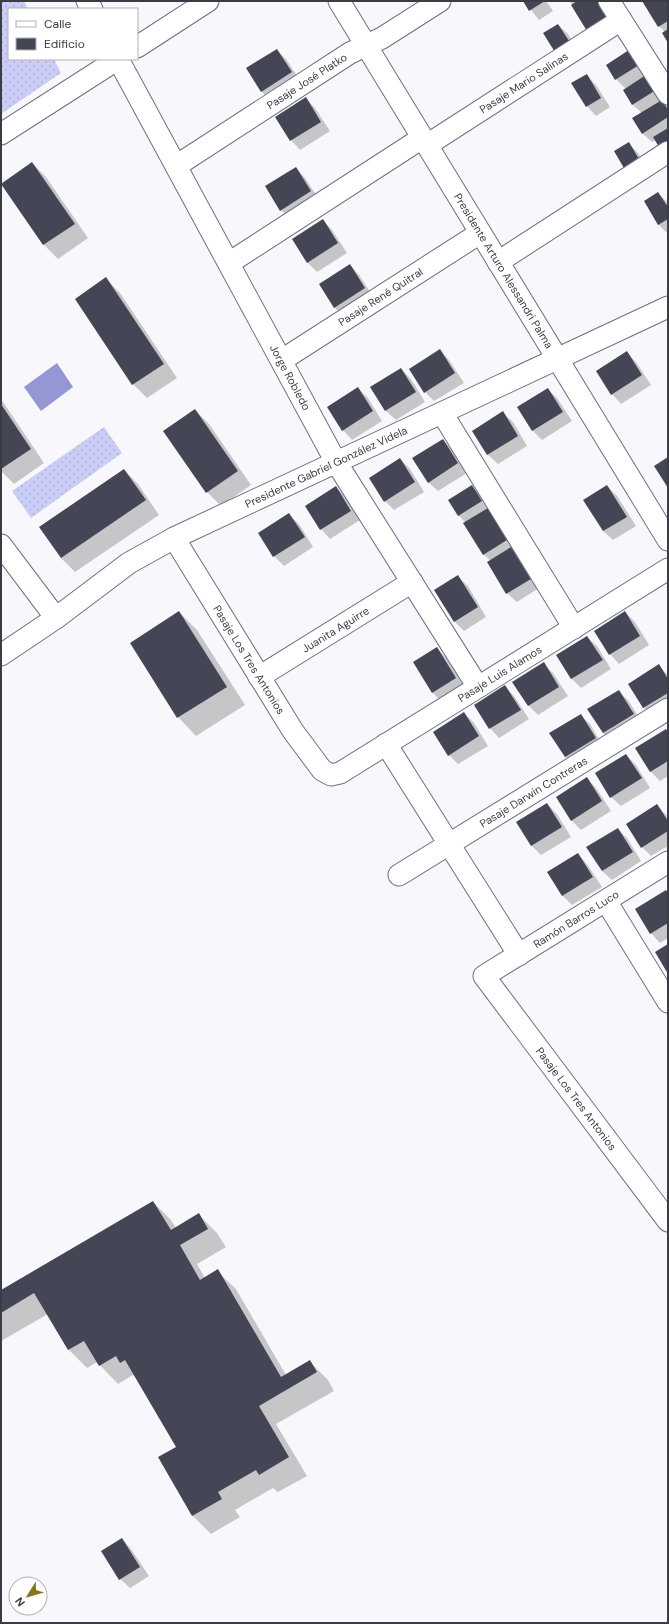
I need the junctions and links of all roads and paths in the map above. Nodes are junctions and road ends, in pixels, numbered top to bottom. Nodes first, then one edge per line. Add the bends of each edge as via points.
1 (208, 1) edge
2 (339, 1) edge
3 (440, 1) edge
4 (609, 1) edge
5 (621, 20) junction
6 (138, 46) edge
7 (366, 46) junction
8 (116, 60) edge
9 (119, 60) edge
10 (668, 94) edge
11 (1, 134) edge
12 (424, 142) junction
13 (668, 152) edge
14 (176, 166) junction
15 (480, 233) junction
16 (498, 262) junction
17 (229, 263) junction
18 (668, 307) edge
19 (557, 359) junction
20 (282, 360) junction
21 (442, 413) junction
22 (336, 462) junction
23 (174, 538) junction
24 (668, 540) edge
25 (1, 545) edge
26 (668, 569) edge
27 (412, 582) junction
28 (56, 618) junction
29 (574, 628) junction
30 (1, 655) edge
31 (259, 677) junction
32 (478, 687) junction
33 (668, 709) edge
34 (386, 744) junction
35 (332, 775) joint
36 (450, 844) junction
37 (668, 862) edge
38 (399, 875) dead end
39 (606, 901) junction
40 (519, 955) junction
41 (484, 976) joint
42 (668, 1002) edge
43 (668, 1221) edge

1 - 6 street
2 - 7 street, Presidente Arturo Alessandri Palma
3 - 7 street, Pasaje José Platko
4 - 5 street
5 - 10 street
5 - 12 street, Pasaje Mario Salinas
7 - 12 street, Presidente Arturo Alessandri Palma
7 - 14 street, Pasaje José Platko via 350,53
8 - 11 street
9 - 14 street, Jorge Robledo
12 - 15 street, Presidente Arturo Alessandri Palma
12 - 17 street, Pasaje Mario Salinas
13 - 16 street
14 - 17 street, Jorge Robledo
15 - 16 street, Presidente Arturo Alessandri Palma
15 - 20 street, Pasaje René Quitral
16 - 19 street, Presidente Arturo Alessandri Palma
17 - 20 street, Jorge Robledo
18 - 19 street, Presidente Gabriel González Videla
19 - 21 street, Presidente Gabriel González Videla
19 - 24 street, Presidente Arturo Alessandri Palma
20 - 22 street, Jorge Robledo
21 - 22 street, Presidente Gabriel González Videla
21 - 29 street
22 - 23 street, Presidente Gabriel González Videla
22 - 27 street, Jorge Robledo
23 - 28 street, Presidente Gabriel González Videla via 129,563
23 - 31 street, Pasaje Los Tres Antonios
25 - 28 street
26 - 29 street, Pasaje Luis Alamos
27 - 31 street, Juanita Aguirre
27 - 32 street, Jorge Robledo
28 - 30 street, Presidente Gabriel González Videla
29 - 32 street, Pasaje Luis Alamos
31 - 35 street, Pasaje Los Tres Antonios via 297,737 322,770
32 - 34 street, Pasaje Luis Alamos
33 - 36 street, Pasaje Darwin Contreras
34 - 35 street, Pasaje Luis Alamos via 340,773
34 - 36 street
36 - 38 street, Pasaje Darwin Contreras
36 - 40 street
37 - 39 street, Ramón Barros Luco
39 - 40 street, Ramón Barros Luco
39 - 42 street
40 - 41 street, Ramón Barros Luco
41 - 43 street, Pasaje Los Tres Antonios

